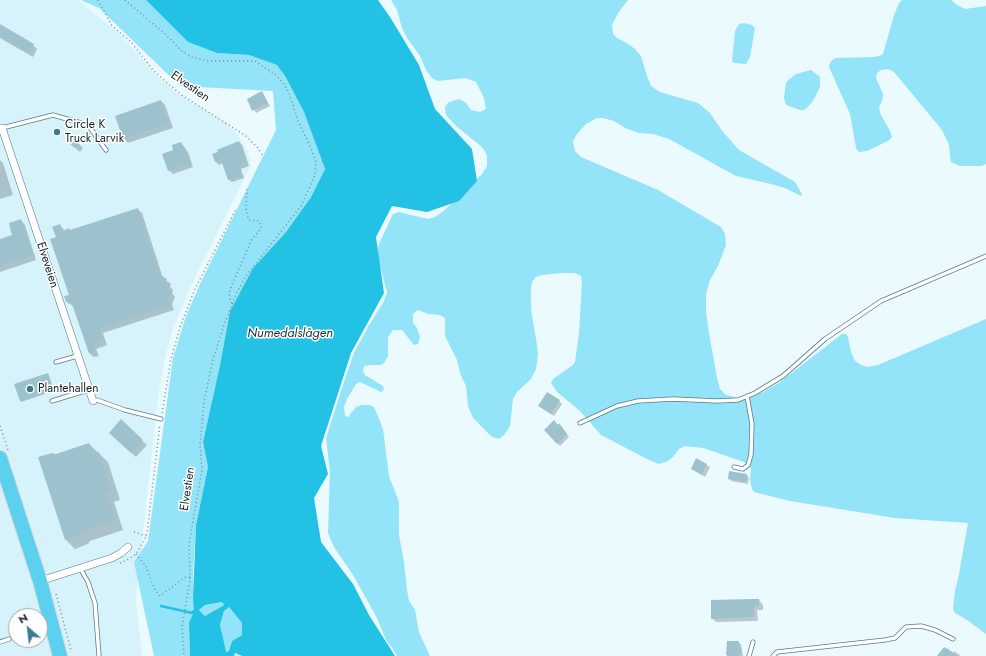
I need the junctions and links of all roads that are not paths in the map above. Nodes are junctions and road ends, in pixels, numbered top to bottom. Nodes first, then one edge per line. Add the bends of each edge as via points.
1 (1, 128) edge
2 (106, 150) dead end
3 (986, 256) edge
4 (77, 356) junction
5 (56, 362) dead end
6 (88, 390) junction
7 (747, 396) junction
8 (52, 401) dead end
9 (93, 401) joint
10 (161, 419) road end
11 (580, 423) dead end
12 (0, 458) edge
13 (734, 467) dead end
14 (128, 547) dead end
15 (80, 568) junction
16 (40, 581) junction
17 (953, 639) dead end
18 (753, 642) dead end
19 (60, 656) edge
20 (99, 656) edge
21 (749, 656) edge
22 (773, 656) edge

1 - 2 lane via 53,115 88,125
1 - 4 street, Elveveien
3 - 7 lane via 881,301 825,339 783,376
4 - 5 lane
4 - 6 street, Elveveien
6 - 8 lane
6 - 9 street, Elveveien
7 - 11 lane via 738,400 717,401 638,400 617,406
7 - 13 lane via 752,424 751,455 748,465 743,468
9 - 10 lane
12 - 16 highway
14 - 15 street via 112,558
15 - 16 street
15 - 20 lane via 95,603
16 - 19 highway
17 - 22 lane via 921,626 906,627 895,638 777,652
18 - 21 lane

